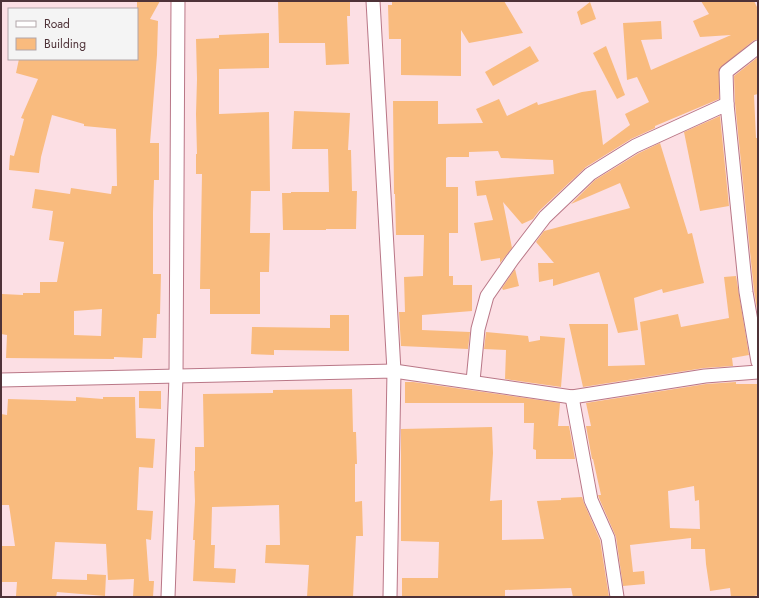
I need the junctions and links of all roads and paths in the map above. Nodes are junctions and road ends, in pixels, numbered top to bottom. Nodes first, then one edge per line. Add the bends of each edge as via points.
1 (178, 1) edge
2 (373, 1) edge
3 (758, 47) edge
4 (726, 104) junction
5 (758, 362) edge
6 (394, 371) junction
7 (758, 372) edge
8 (176, 377) junction
9 (1, 380) edge
10 (473, 381) junction
11 (572, 396) junction
12 (168, 597) edge
13 (390, 597) edge
14 (617, 597) edge

1 - 8 street
2 - 6 street
3 - 4 street via 726,72
4 - 5 street via 746,292
4 - 10 street via 635,146 590,174 545,217 487,296 478,329
6 - 8 street
6 - 10 street
6 - 13 street
7 - 11 street via 705,376
8 - 9 street
8 - 12 street
10 - 11 street
11 - 14 street via 591,500 608,538

